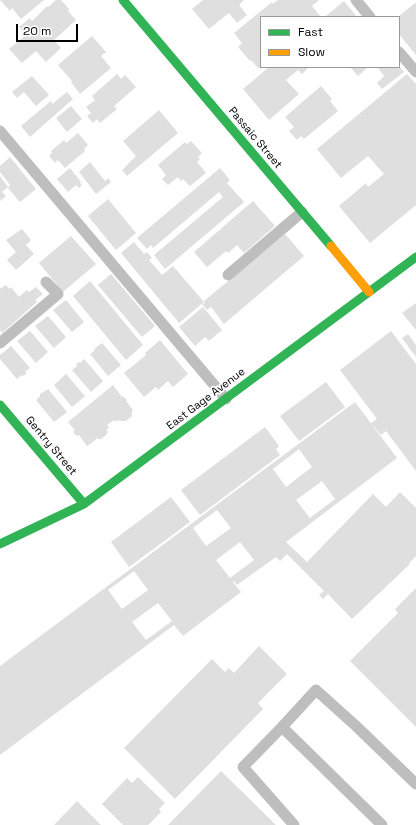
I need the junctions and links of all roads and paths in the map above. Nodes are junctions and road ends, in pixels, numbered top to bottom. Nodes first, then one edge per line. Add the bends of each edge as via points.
1 (123, 0) edge
2 (356, 0) edge
3 (369, 16) edge
4 (400, 53) edge
5 (416, 72) edge
6 (0, 131) edge
7 (302, 212) junction
8 (416, 257) edge
9 (228, 275) dead end
10 (46, 282) dead end
11 (369, 292) junction
12 (0, 343) edge
13 (226, 399) junction
14 (0, 405) edge
15 (84, 504) junction
16 (0, 544) edge
17 (282, 727) junction
18 (416, 784) edge
19 (294, 825) edge
20 (382, 825) edge

1 - 7 street, Passaic Street
2 - 3 lane
4 - 5 lane
6 - 13 lane
7 - 9 lane
7 - 11 street, Passaic Street
8 - 11 street, East Gage Avenue
10 - 12 lane via 58,294
11 - 13 street, East Gage Avenue
13 - 15 street, East Gage Avenue
14 - 15 street, Gentry Street
15 - 16 street, East Gage Avenue
17 - 18 lane via 316,690
17 - 19 lane via 243,767
17 - 20 lane

